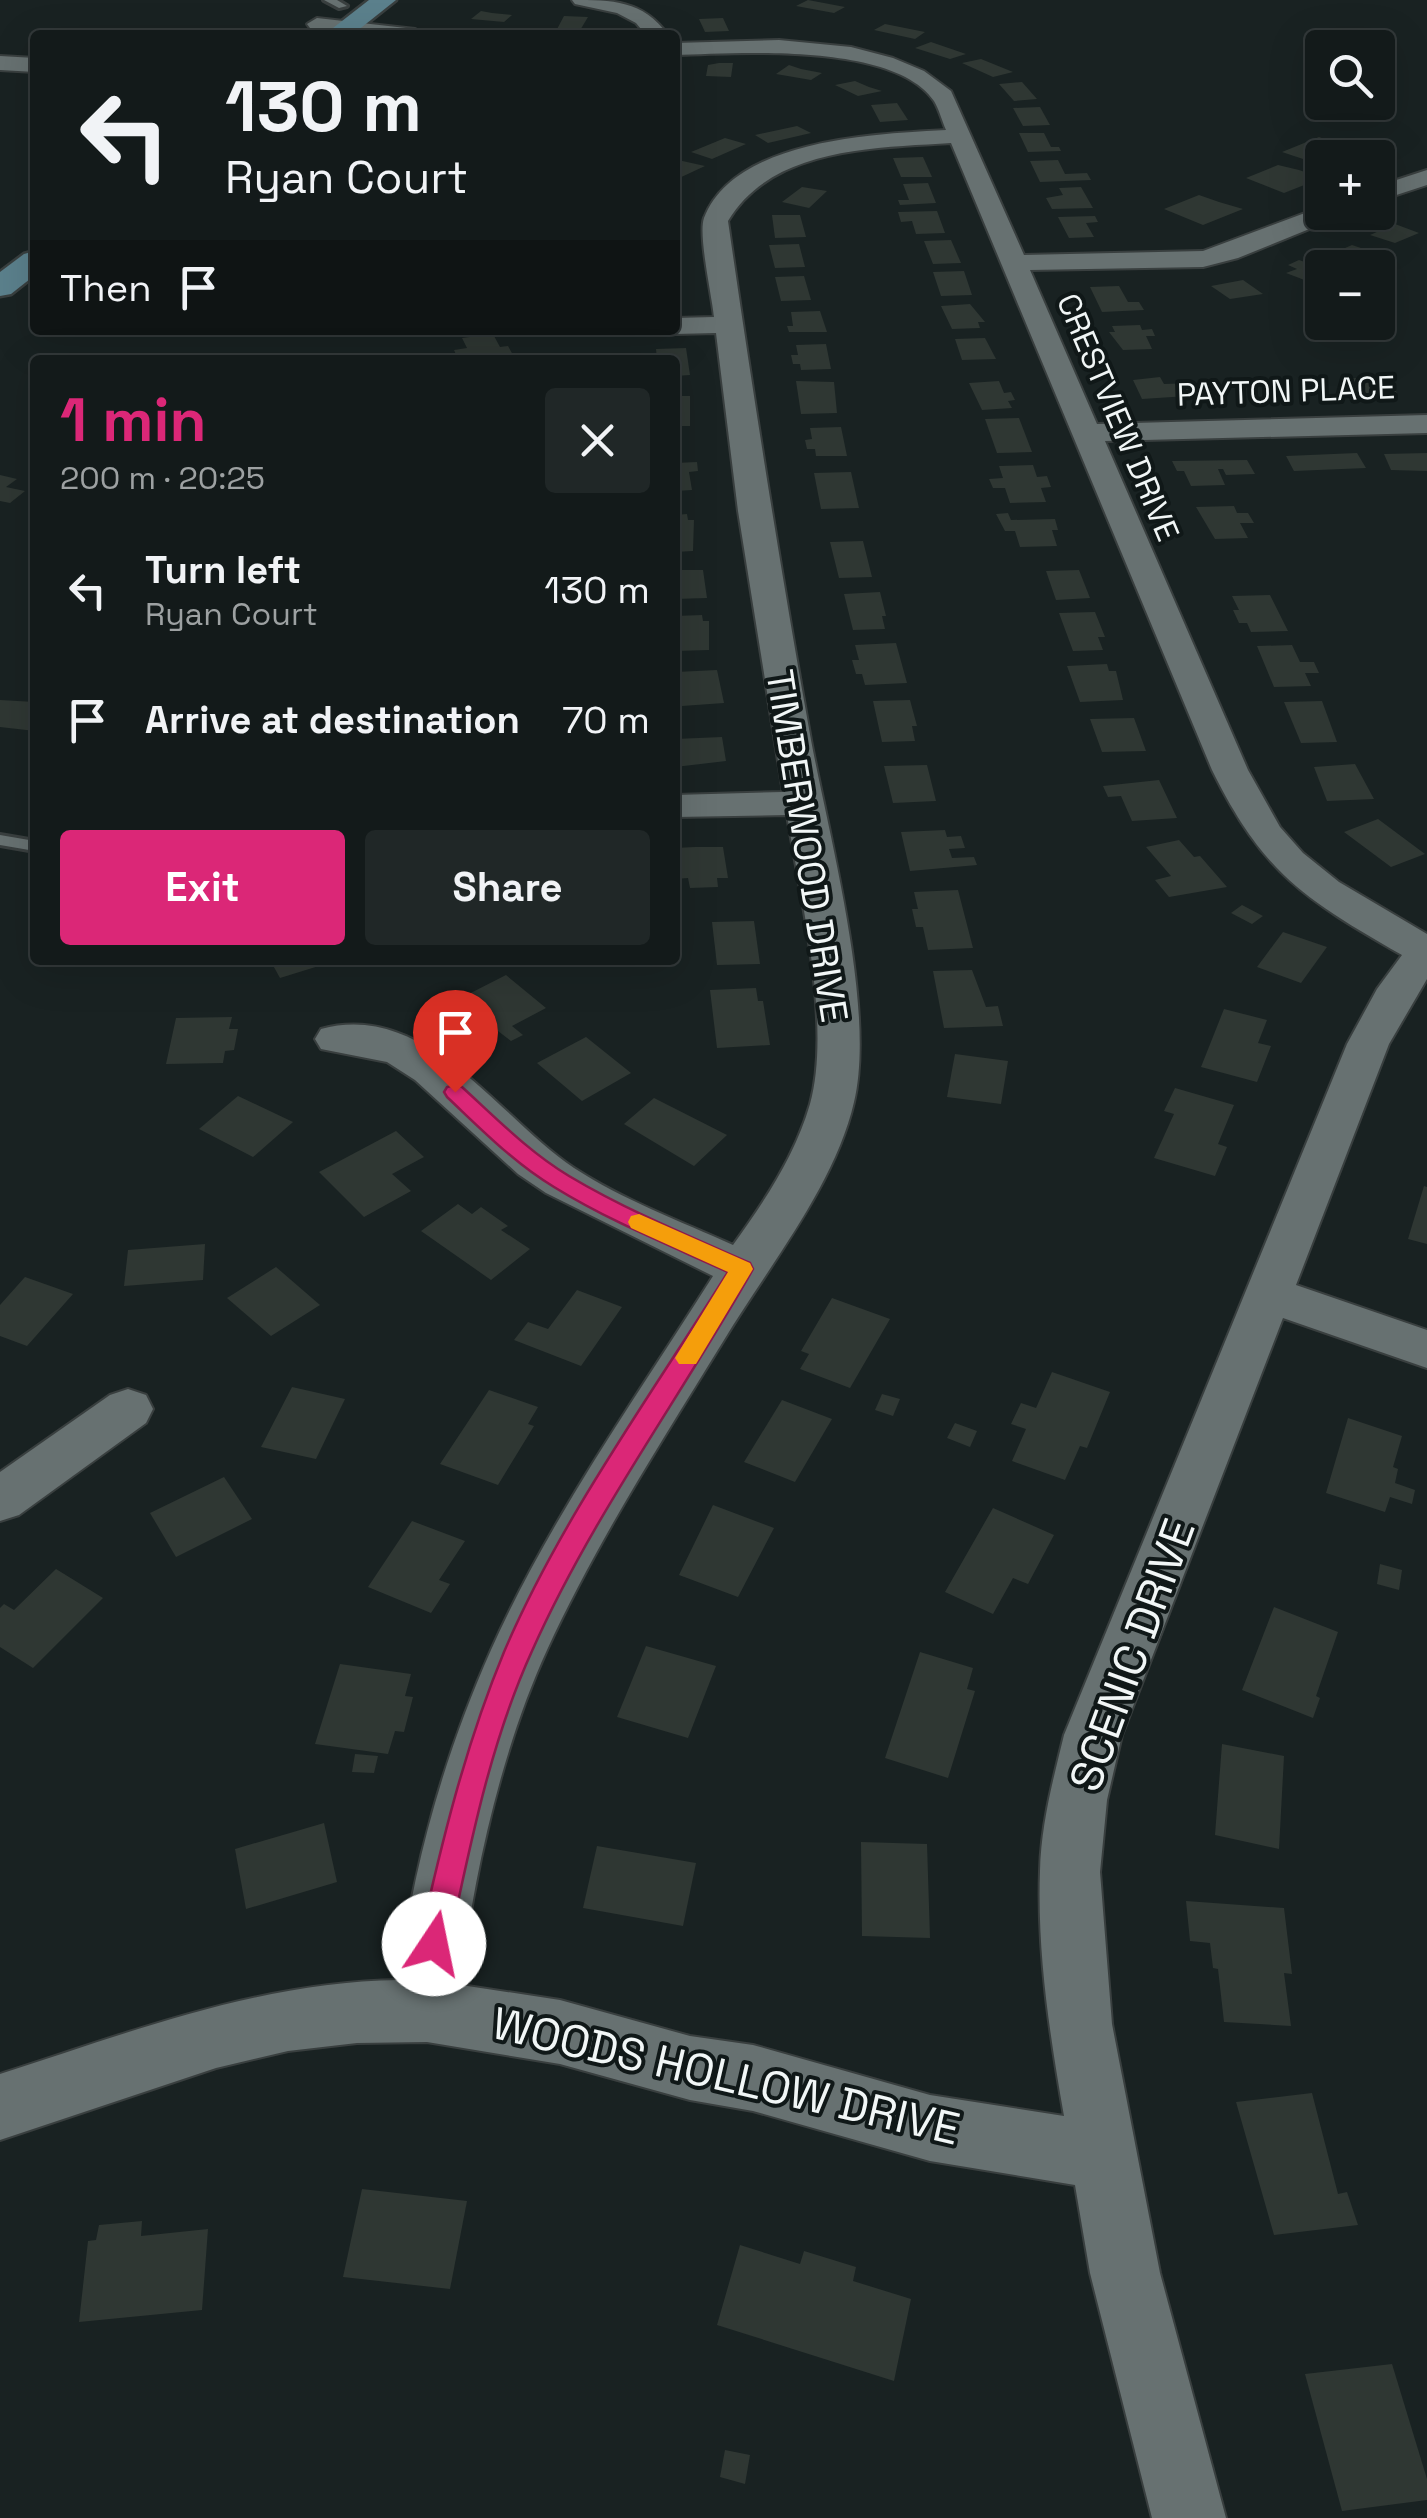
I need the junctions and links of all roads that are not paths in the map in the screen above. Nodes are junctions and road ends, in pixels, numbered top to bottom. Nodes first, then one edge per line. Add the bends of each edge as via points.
1 (384, 0) edge
2 (582, 0) edge
3 (331, 18) edge
4 (390, 30) edge
5 (653, 30) edge
6 (680, 49) edge
7 (0, 62) edge
8 (30, 65) edge
9 (960, 136) junction
10 (1427, 176) edge
11 (1395, 188) edge
12 (1305, 222) edge
13 (20, 248) edge
14 (1013, 263) junction
15 (0, 287) edge
16 (729, 325) junction
17 (680, 326) edge
18 (1427, 424) edge
19 (1088, 432) junction
20 (802, 803) junction
21 (680, 806) edge
22 (0, 840) edge
23 (30, 845) edge
24 (1426, 951) edge
25 (336, 1039) dead end
26 (742, 1269) junction
27 (1268, 1294) junction
28 (1427, 1349) edge
29 (128, 1409) dead end
30 (0, 1500) edge
31 (426, 2011) junction
32 (0, 2108) edge
33 (1105, 2156) junction
34 (1189, 2518) edge

1 - 3 main road
2 - 5 street via 629,10
3 - 4 street
6 - 9 street, CRESTVIEW DRIVE via 783,46 880,63 933,86
7 - 8 street
9 - 14 street, CRESTVIEW DRIVE
9 - 16 street, TIMBERWOOD DRIVE via 825,151 766,170 738,188 720,209 714,233
10 - 11 street
12 - 14 street via 1203,259
13 - 15 main road
14 - 19 street, CRESTVIEW DRIVE
16 - 17 street
16 - 20 street, TIMBERWOOD DRIVE
18 - 19 street, PAYTON PLACE
19 - 24 street, CRESTVIEW DRIVE via 1256,820 1321,886
20 - 21 street
20 - 26 street, TIMBERWOOD DRIVE via 833,973 838,1059 832,1104 815,1149 794,1194
22 - 23 lane
24 - 27 street, SCENIC DRIVE via 1368,1044
25 - 26 street via 393,1044 412,1054 559,1180
26 - 31 street, TIMBERWOOD DRIVE via 578,1534 519,1650 458,1833
27 - 28 street
27 - 33 street, SCENIC DRIVE via 1093,1735 1077,1800 1072,1946
29 - 30 street
31 - 32 street, WOODS HOLLOW DRIVE via 288,2020 216,2036
31 - 33 street, WOODS HOLLOW DRIVE via 560,2032 930,2128
33 - 34 street, SCENIC DRIVE via 1125,2273

